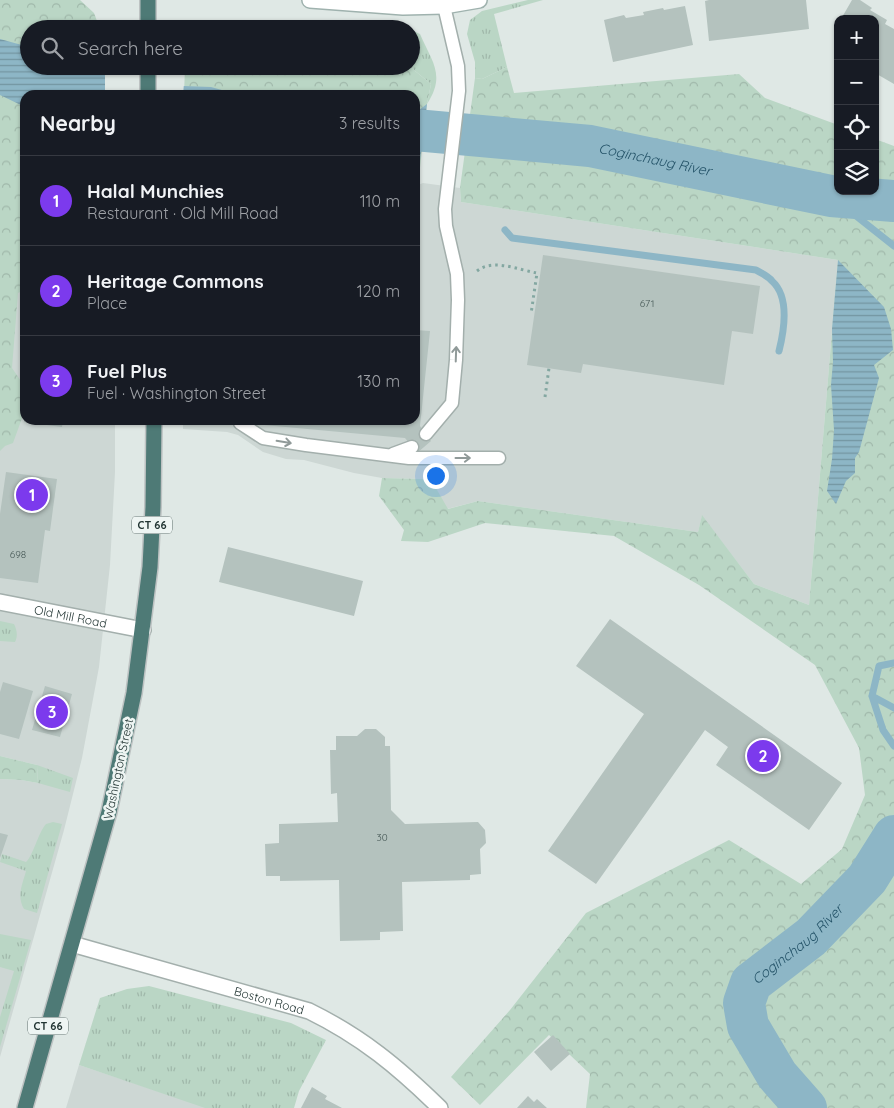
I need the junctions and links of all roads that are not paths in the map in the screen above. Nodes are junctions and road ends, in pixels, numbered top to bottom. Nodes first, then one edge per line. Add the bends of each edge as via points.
1 (148, 0) edge
2 (310, 0) edge
3 (479, 0) edge
4 (444, 6) junction
5 (148, 20) edge
6 (148, 75) edge
7 (148, 90) edge
8 (154, 425) edge
9 (243, 425) edge
10 (426, 434) dead end
11 (412, 447) dead end
12 (388, 455) junction
13 (499, 458) dead end
14 (0, 602) edge
15 (143, 630) junction
16 (72, 944) junction
17 (24, 1108) edge
18 (440, 1108) edge

1 - 5 highway
2 - 4 street via 403,7
3 - 4 street
10 -> 4 lane via 452,403 456,360 457,274 445,218 459,90 458,66
6 - 7 highway
8 - 15 highway, Washington Street / CT 66 via 153,515
9 -> 12 lane via 264,438
11 - 12 lane
12 -> 13 lane
14 - 15 street, Old Mill Road
15 - 16 highway, Washington Street / CT 66 via 117,777
16 - 17 highway, Washington Street / CT 66
16 - 18 street, Boston Road via 309,1011 337,1024 387,1058

